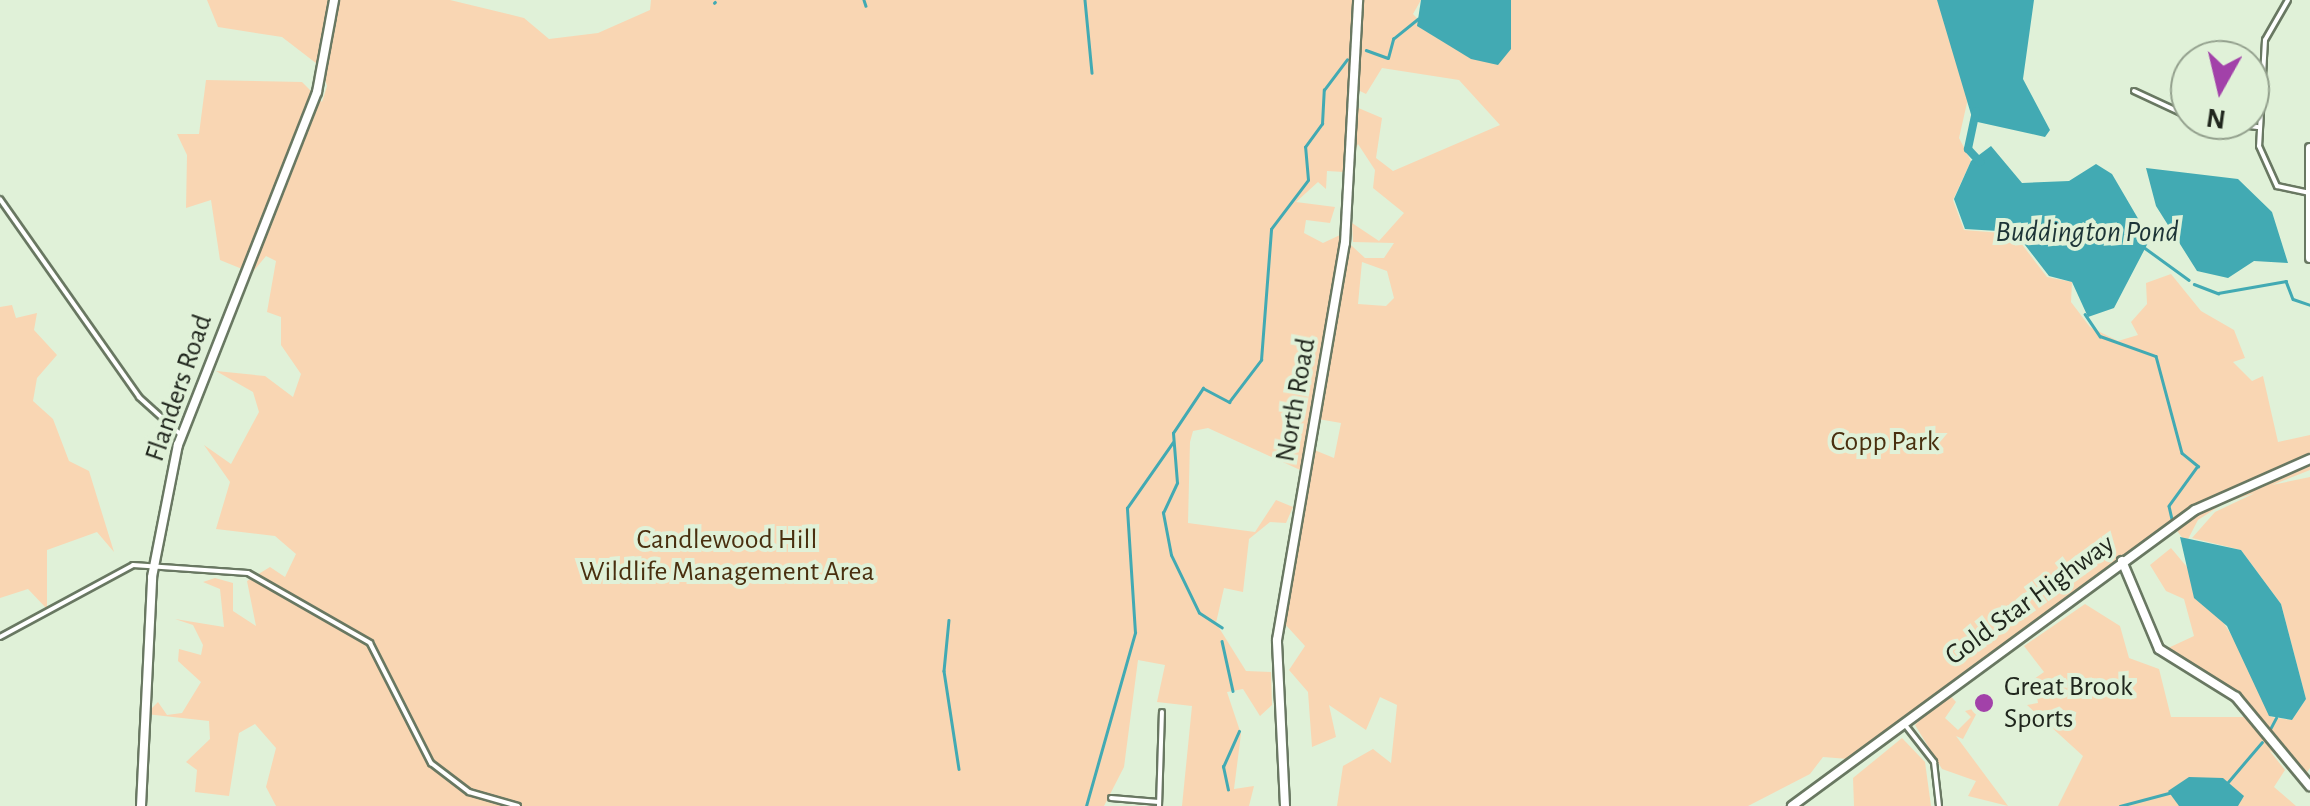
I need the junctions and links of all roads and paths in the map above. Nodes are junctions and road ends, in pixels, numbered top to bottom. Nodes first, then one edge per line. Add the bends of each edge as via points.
1 (334, 0) edge
2 (1358, 0) edge
3 (2288, 0) edge
4 (2265, 40) edge
5 (2134, 90) dead end
6 (2170, 107) edge
7 (2260, 140) edge
8 (2310, 148) edge
9 (2306, 192) junction
10 (0, 199) edge
11 (2310, 258) edge
12 (181, 434) junction
13 (2310, 459) edge
14 (2122, 561) junction
15 (154, 565) junction
16 (0, 637) edge
17 (1162, 712) dead end
18 (1903, 722) junction
19 (2310, 786) edge
20 (1111, 798) dead end
21 (1159, 804) edge
22 (142, 806) edge
23 (518, 806) edge
24 (1286, 806) edge
25 (1792, 806) edge
26 (1938, 806) edge

1 - 12 main road, Flanders Road via 317,92
2 - 24 main road, North Road via 1342,259 1277,640
3 - 4 street
5 - 6 street
7 - 9 street via 2267,176
8 - 9 main road
9 - 11 main road
10 - 12 street via 138,397
12 - 15 main road, Flanders Road
13 - 14 main road, Gold Star Highway via 2172,525
14 - 18 main road, Gold Star Highway
14 - 19 main road via 2159,648 2236,697
15 - 16 street via 122,569
15 - 22 main road, Flanders Road
15 - 23 street via 248,573 360,636 385,663 404,720 431,763 469,792
17 - 21 street
18 - 25 main road, Gold Star Highway
18 - 26 street via 1934,762
20 - 21 street

